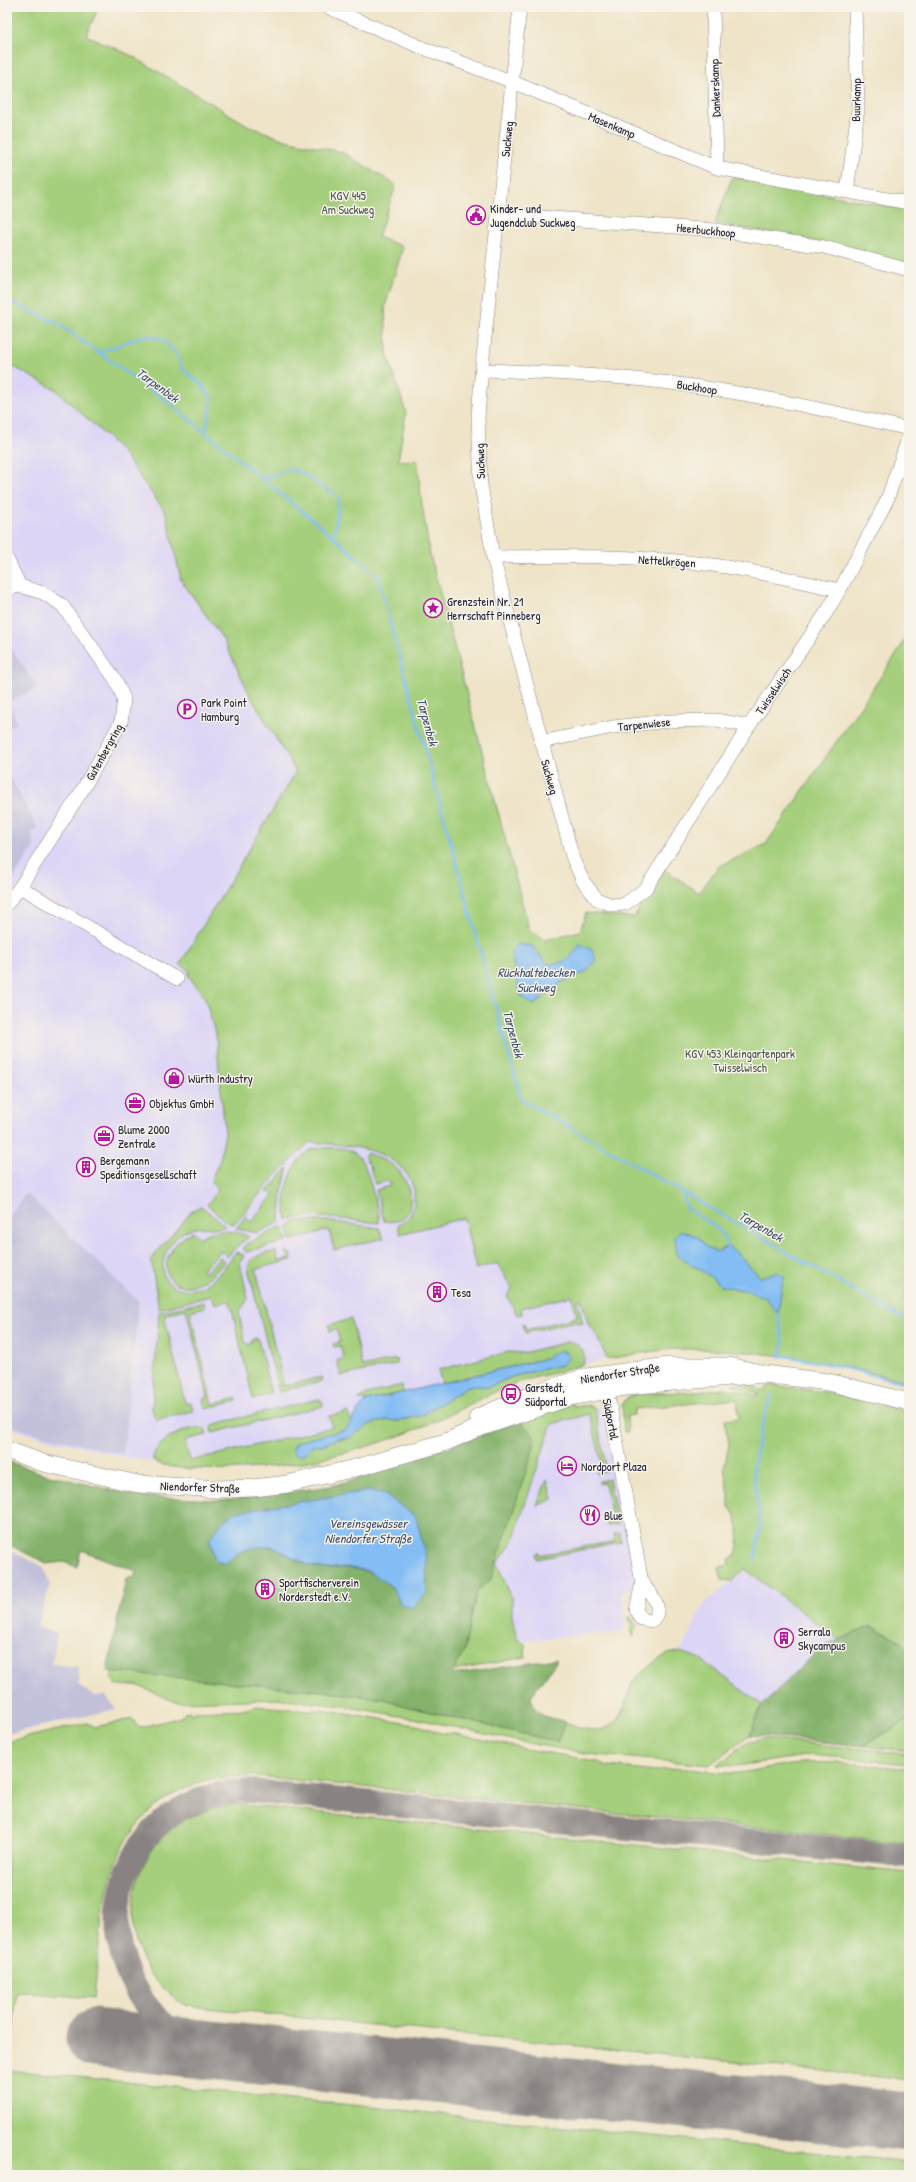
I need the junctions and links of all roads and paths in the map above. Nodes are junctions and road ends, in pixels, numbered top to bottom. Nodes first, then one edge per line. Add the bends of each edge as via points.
1 (328, 7) edge
2 (520, 7) edge
3 (713, 7) edge
4 (855, 7) edge
5 (513, 82) junction
6 (717, 168) junction
7 (847, 192) junction
8 (909, 203) edge
9 (499, 214) junction
10 (909, 270) edge
11 (482, 370) junction
12 (909, 429) edge
13 (909, 436) edge
14 (492, 557) junction
15 (7, 559) edge
16 (20, 586) junction
17 (7, 589) edge
18 (840, 590) junction
19 (749, 726) junction
20 (541, 742) junction
21 (20, 887) junction
22 (597, 899) joint
23 (7, 904) edge
24 (178, 978) dead end
25 (598, 1374) junction
26 (765, 1374) junction
27 (605, 1391) junction
28 (909, 1402) edge
29 (7, 1450) edge
30 (395, 1456) junction
31 (642, 1583) dead end

1 - 5 street, Masenkamp via 423,48
2 - 5 street, Suckweg
3 - 6 street, Dankerskamp
4 - 7 street, Buurkamp via 858,109
5 - 6 street, Masenkamp
5 - 9 street, Suckweg
6 - 7 street, Masenkamp
7 - 8 street, Masenkamp
9 - 10 street, Heerbuckhoop via 701,228 761,236 824,247
9 - 11 street, Suckweg
11 - 12 street, Buckhoop via 540,372 670,383 777,401
11 - 14 street, Suckweg via 478,417 481,486
13 - 18 street, Twisselwisch via 887,500
14 - 18 street, Nettelkrögen via 564,556 707,564
14 - 20 street, Suckweg
15 - 16 street
16 - 17 street, Gutenbergring
16 - 21 street, Gutenbergring via 43,593 62,605 115,679 124,699 121,722 83,789
18 - 19 street, Twisselwisch
19 - 20 street, Tarpenwiese via 716,720 669,721 613,727
19 - 22 street, Twisselwisch via 646,888 625,904 612,905
20 - 22 street, Suckweg via 573,859 588,889
21 - 23 street, Gutenbergring
21 - 24 street
25 - 26 main road, Niendorfer Straße via 669,1366 706,1365 729,1366
25 - 27 street, Südportal
25 - 30 main road, Niendorfer Straße via 561,1384 510,1403
26 - 27 main road, Niendorfer Straße via 675,1380
26 - 28 main road, Niendorfer Straße via 828,1382
27 - 30 main road, Niendorfer Straße via 570,1397 473,1430 446,1442
27 - 31 street, Südportal via 610,1405
29 - 30 main road, Niendorfer Straße via 43,1463 114,1479 159,1486 217,1489 288,1484

